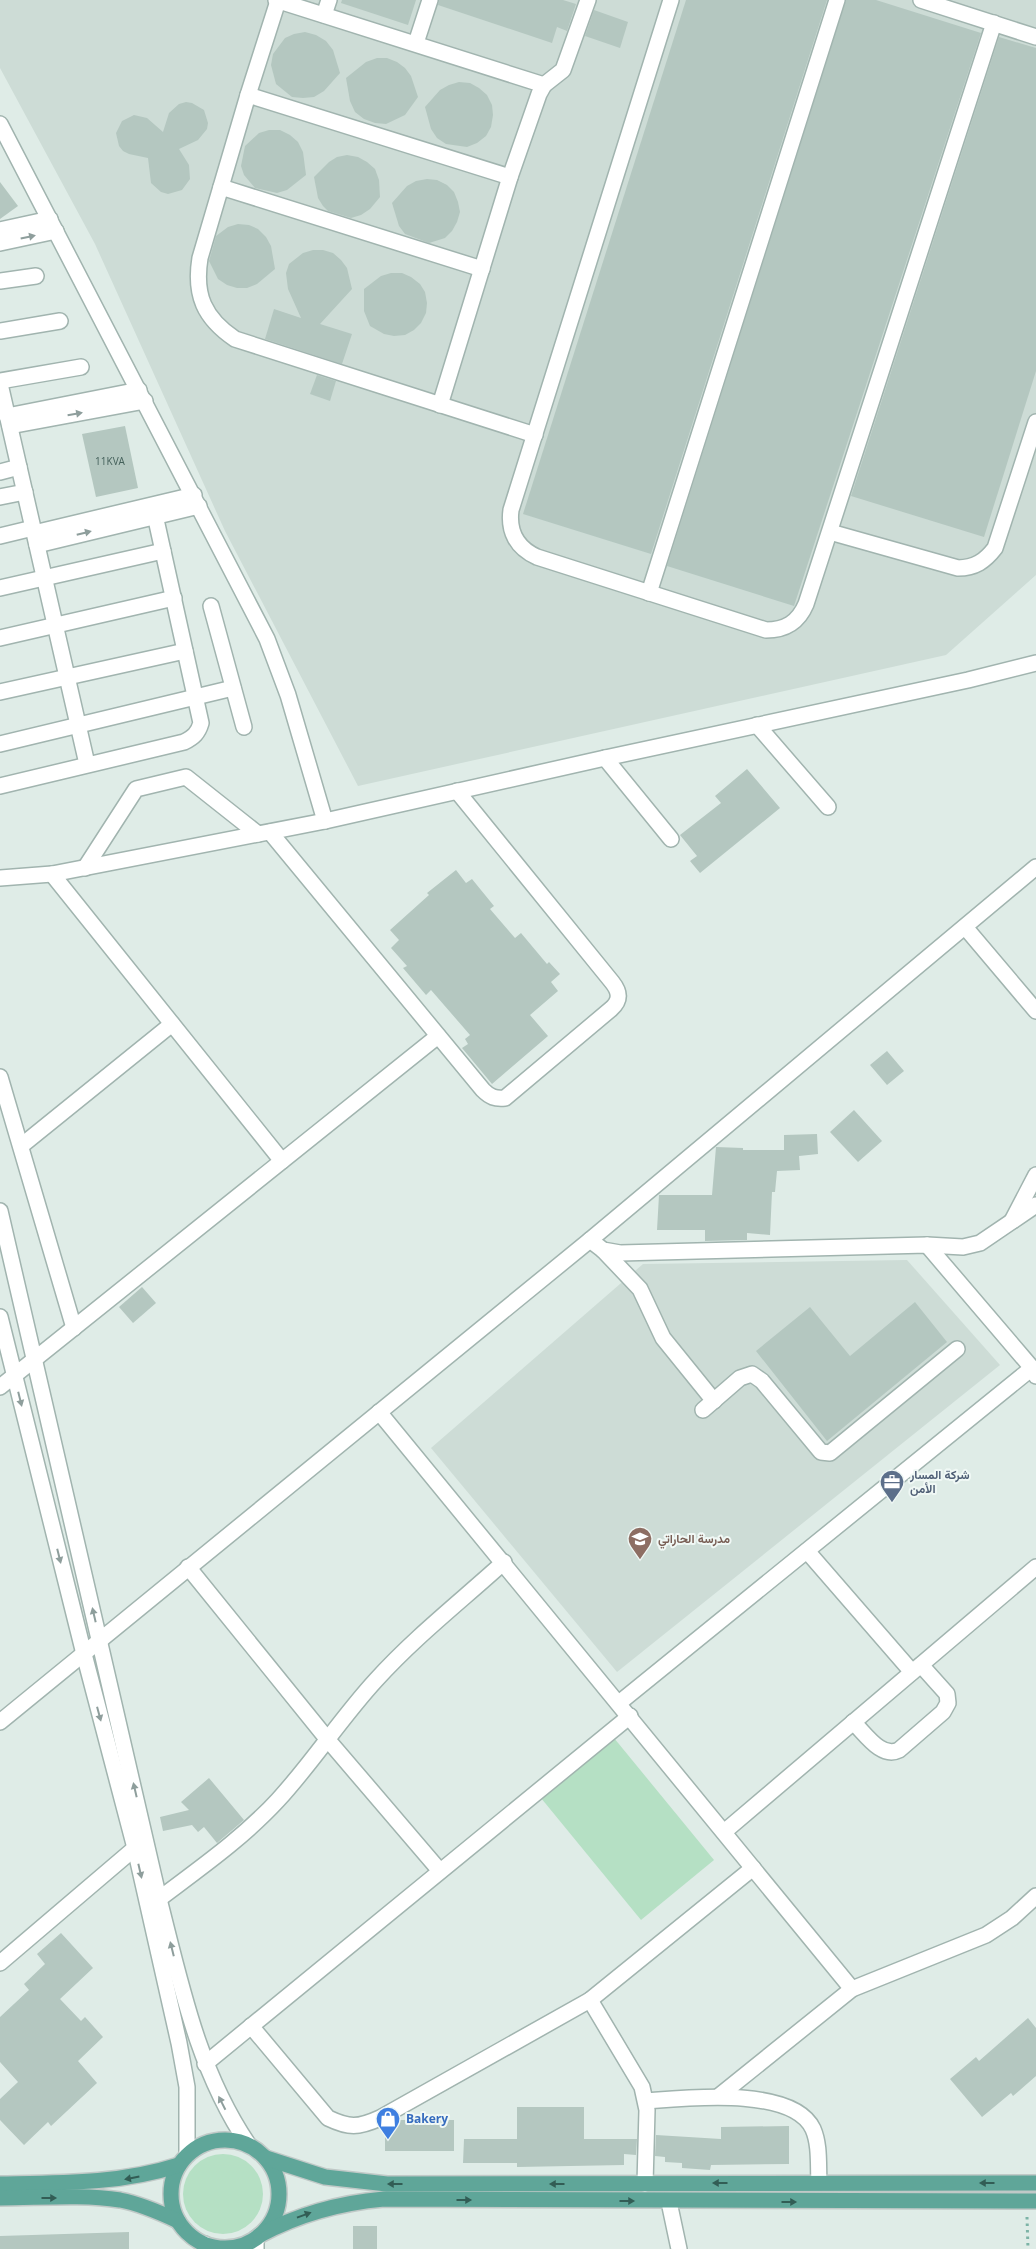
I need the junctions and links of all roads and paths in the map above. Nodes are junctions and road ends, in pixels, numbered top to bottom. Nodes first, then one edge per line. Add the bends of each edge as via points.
1 (277, 0) edge
2 (329, 0) edge
3 (430, 0) edge
4 (588, 0) edge
5 (671, 0) edge
6 (837, 0) edge
7 (921, 0) edge
8 (324, 15) junction
9 (994, 23) junction
10 (1036, 37) edge
11 (416, 43) junction
12 (544, 85) junction
13 (248, 95) junction
14 (0, 124) edge
15 (510, 177) junction
16 (221, 187) junction
17 (53, 225) junction
18 (0, 230) edge
19 (0, 243) edge
20 (482, 269) junction
21 (36, 276) dead end
22 (0, 281) edge
23 (60, 321) dead end
24 (0, 332) edge
25 (81, 367) dead end
26 (0, 382) edge
27 (142, 396) junction
28 (440, 405) junction
29 (1036, 422) edge
30 (7, 426) edge
31 (535, 435) junction
32 (19, 468) junction
33 (0, 472) edge
34 (24, 492) junction
35 (0, 497) edge
36 (196, 500) junction
37 (155, 515) junction
38 (830, 532) junction
39 (35, 535) junction
40 (0, 536) edge
41 (163, 550) junction
42 (44, 578) junction
43 (0, 588) edge
44 (649, 593) junction
45 (174, 598) junction
46 (211, 606) dead end
47 (55, 625) junction
48 (0, 638) edge
49 (185, 651) junction
50 (1036, 663) edge
51 (67, 677) junction
52 (233, 688) junction
53 (0, 692) edge
54 (195, 696) junction
55 (78, 725) junction
56 (757, 725) junction
57 (244, 727) dead end
58 (0, 744) edge
59 (605, 758) junction
60 (87, 764) junction
61 (0, 786) edge
62 (457, 791) junction
63 (828, 807) dead end
64 (325, 821) junction
65 (264, 833) junction
66 (671, 840) dead end
67 (1036, 867) edge
68 (85, 868) junction
69 (52, 874) junction
70 (0, 878) edge
71 (964, 927) junction
72 (1036, 1011) edge
73 (172, 1024) junction
74 (438, 1036) junction
75 (0, 1077) edge
76 (21, 1146) junction
77 (282, 1160) junction
78 (1036, 1176) edge
79 (1036, 1206) edge
80 (0, 1211) edge
81 (1010, 1224) junction
82 (590, 1240) junction
83 (927, 1245) junction
84 (603, 1250) junction
85 (0, 1317) edge
86 (74, 1328) junction
87 (3, 1343) edge
88 (956, 1349) dead end
89 (34, 1360) junction
90 (1034, 1372) edge
91 (14, 1376) junction
92 (0, 1387) edge
93 (379, 1412) junction
94 (807, 1551) junction
95 (504, 1562) junction
96 (188, 1567) junction
97 (1036, 1567) edge
98 (100, 1640) junction
99 (84, 1654) junction
100 (916, 1668) junction
101 (619, 1703) junction
102 (630, 1716) junction
103 (0, 1722) edge
104 (853, 1722) junction
105 (328, 1740) junction
106 (724, 1832) junction
107 (135, 1848) junction
108 (753, 1868) junction
109 (440, 1871) junction
110 (1036, 1896) edge
111 (159, 1900) junction
112 (0, 1963) edge
113 (852, 1989) junction
114 (590, 2000) junction
115 (251, 2026) junction
116 (205, 2064) junction
117 (719, 2096) junction
118 (646, 2101) junction
119 (248, 2144) junction
120 (266, 2158) junction
121 (183, 2160) junction
122 (819, 2182) junction
123 (1036, 2183) edge
124 (0, 2184) edge
125 (646, 2184) junction
126 (0, 2198) edge
127 (1031, 2201) edge
128 (669, 2202) junction
129 (178, 2221) junction
130 (257, 2241) edge
131 (206, 2247) edge
132 (679, 2249) edge
133 (1028, 2249) edge

1 - 8 street
1 - 13 street
2 - 8 street
3 - 11 street
4 - 12 street via 569,60 559,76
5 - 31 street
6 - 44 street
7 - 9 street
8 - 11 street
9 - 10 street
9 - 38 street
11 - 12 street
12 - 15 street via 538,94
13 - 15 street
13 - 16 street
14 - 17 street
15 - 20 street
16 - 20 street
16 - 28 street via 198,274 203,305 222,330 235,339
17 - 18 street
19 -> 17 street
17 - 27 street
20 - 28 street
21 - 22 street
23 - 24 street
25 - 26 street
26 - 30 street
27 - 30 street
27 - 36 street
28 - 31 street
29 - 38 street via 995,548 975,566 958,568
30 - 32 street
31 - 44 street via 511,510 511,527 517,542 529,554
32 - 33 street
32 - 34 street
34 - 35 street
34 - 39 street
36 - 37 street
36 - 39 street
36 - 64 street via 254,612 278,667
39 -> 37 street
37 - 41 street
38 - 44 street via 804,609 795,622 786,627 766,630
39 - 40 street
39 - 42 street
41 - 42 street
41 - 45 street
42 - 43 street
42 - 47 street
45 - 47 street
45 - 49 street
46 - 52 street
47 - 48 street
47 - 51 street
49 - 51 street
49 - 54 street
50 - 56 street
51 - 53 street
51 - 55 street
52 - 54 street
52 - 57 street
54 - 55 street
54 - 60 street via 201,722 193,738
55 - 58 street
55 - 60 street
56 - 59 street
56 - 63 street
59 - 62 street
59 - 66 street
60 - 61 street
62 - 64 street
62 - 74 street via 612,982 619,996 612,1009 506,1098 489,1096
64 - 65 street
65 - 68 street
65 - 68 street via 186,778 136,790
65 - 74 street
67 - 71 street
68 - 69 street
69 - 70 street
69 - 73 street
71 - 72 street
71 - 82 street
73 - 76 street
73 - 77 street
74 - 77 street
75 - 76 street
76 - 86 street
77 - 86 street
78 - 81 street
79 - 81 street
80 - 89 street
81 - 83 street via 972,1246
82 - 84 street
82 - 93 street
83 - 84 street via 620,1253
83 - 90 street
84 - 88 street via 640,1290 663,1338 709,1405 745,1375 758,1376 821,1452 830,1453
85 - 87 street
86 - 89 street
87 - 91 street
89 - 91 street
98 -> 89 street
90 - 94 street
91 - 92 street
91 -> 99 street
93 - 95 street
93 - 96 street
94 - 100 street
94 - 101 street
95 - 101 street
95 - 105 street via 405,1651 352,1707
96 - 98 street
96 - 105 street
97 - 100 street
98 - 99 street
111 -> 98 street
99 - 103 street
99 -> 107 street
100 - 104 street
100 - 104 street via 947,1694 944,1712 894,1752 884,1751
101 - 102 street
102 - 106 street
102 - 109 street
104 - 106 street
105 - 109 street
105 - 111 street via 278,1800 237,1840
106 - 108 street
107 - 112 street
107 -> 121 street via 184,2065 188,2110
108 - 113 street
108 - 114 street
109 - 115 street
110 - 113 street via 1012,1918 986,1935
116 -> 111 street
113 - 117 street
114 - 115 street via 363,2126 344,2126 328,2118
114 - 118 street via 635,2073
115 - 116 street
119 -> 116 street via 230,2118
117 - 118 street
117 - 122 street via 780,2104 804,2116 817,2141
118 - 125 street
119 - 120 main road
119 - 121 main road via 235,2140 209,2142 197,2147
125 -> 120 main road via 366,2183 305,2172
120 - 130 main road via 277,2176 279,2198 273,2218
121 -> 124 main road via 121,2180
121 - 129 main road via 171,2187 173,2210
123 -> 122 main road
122 -> 125 main road
126 -> 129 main road via 120,2200
128 -> 127 main road
127 - 133 path
130 -> 128 main road via 279,2225 319,2209 362,2201
128 - 132 street
129 - 131 main road via 185,2231
130 - 131 main road via 231,2248

